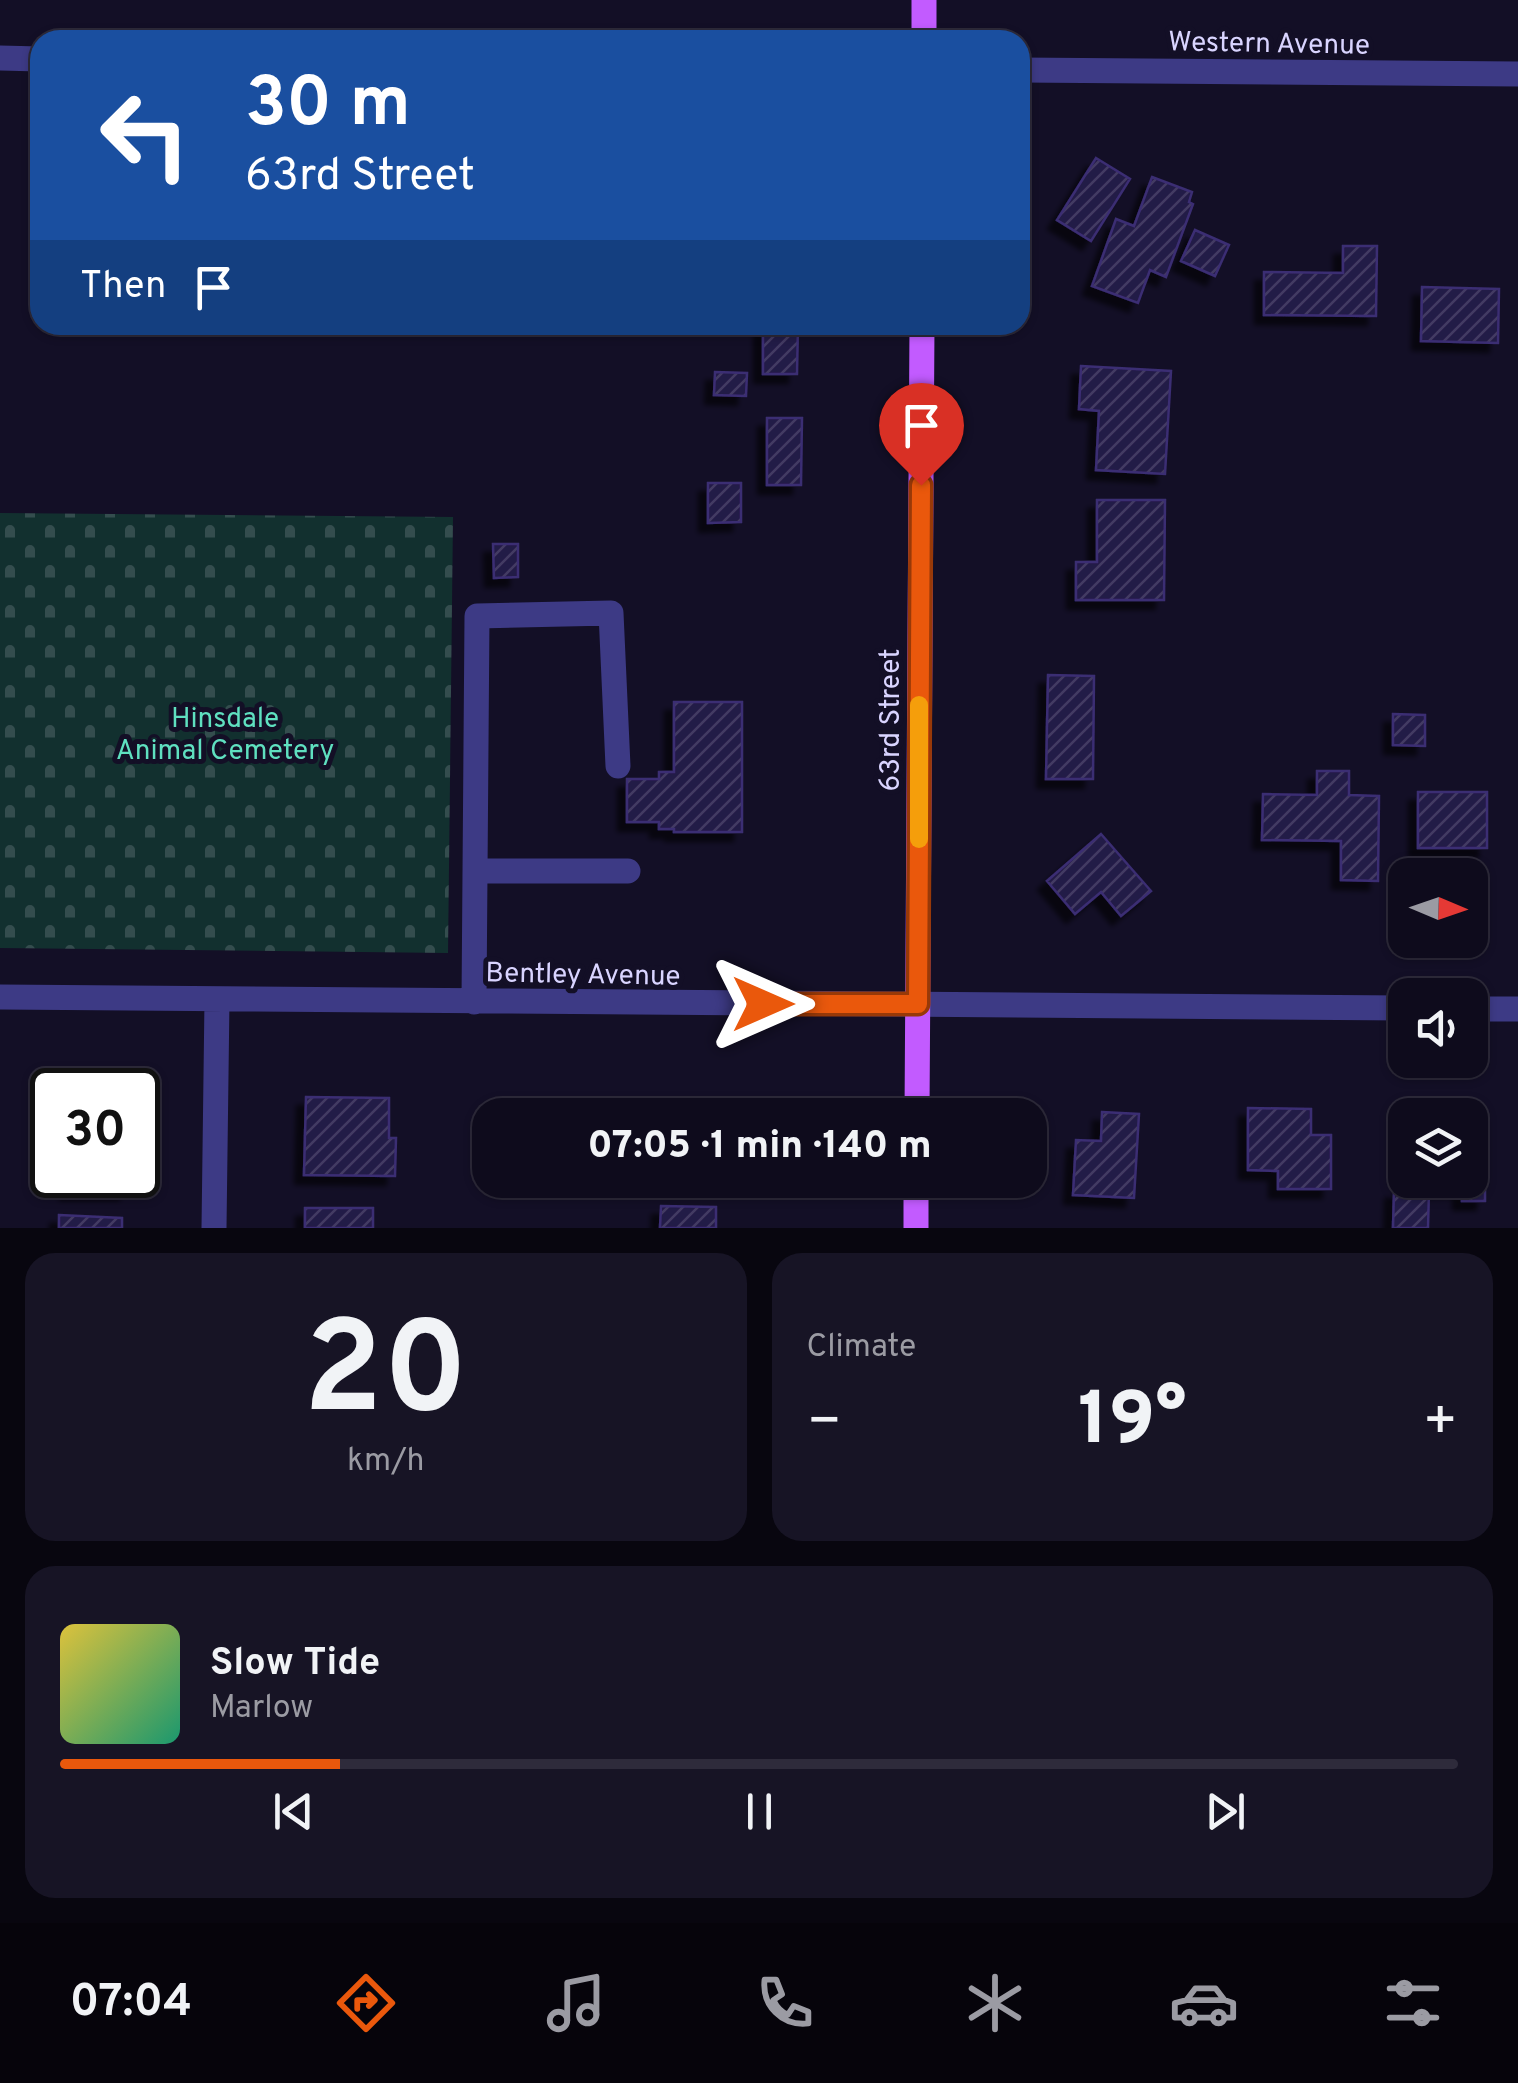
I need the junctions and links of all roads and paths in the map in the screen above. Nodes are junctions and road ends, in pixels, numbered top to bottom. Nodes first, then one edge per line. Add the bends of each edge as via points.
1 (924, 0) edge
2 (924, 30) edge
3 (0, 58) edge
4 (30, 59) edge
5 (1030, 70) edge
6 (1518, 74) edge
7 (922, 335) edge
8 (618, 766) dead end
9 (475, 871) junction
10 (628, 871) dead end
11 (0, 997) edge
12 (217, 999) junction
13 (474, 1002) junction
14 (918, 1004) junction
15 (1388, 1008) edge
16 (1488, 1009) edge
17 (1518, 1009) edge
18 (917, 1098) edge
19 (916, 1198) edge
20 (214, 1228) edge
21 (916, 1228) edge

1 - 2 main road
3 - 4 street
5 - 6 street, Western Avenue
7 - 14 main road, 63rd Street
8 - 9 street via 612,613 477,616
9 - 10 street
9 - 13 street
11 - 12 street, Bentley Avenue
12 - 13 street, Bentley Avenue
12 - 20 street
13 - 14 street, Bentley Avenue
14 - 15 street, Bentley Avenue
14 - 18 main road, 63rd Street
16 - 17 street
19 - 21 main road

